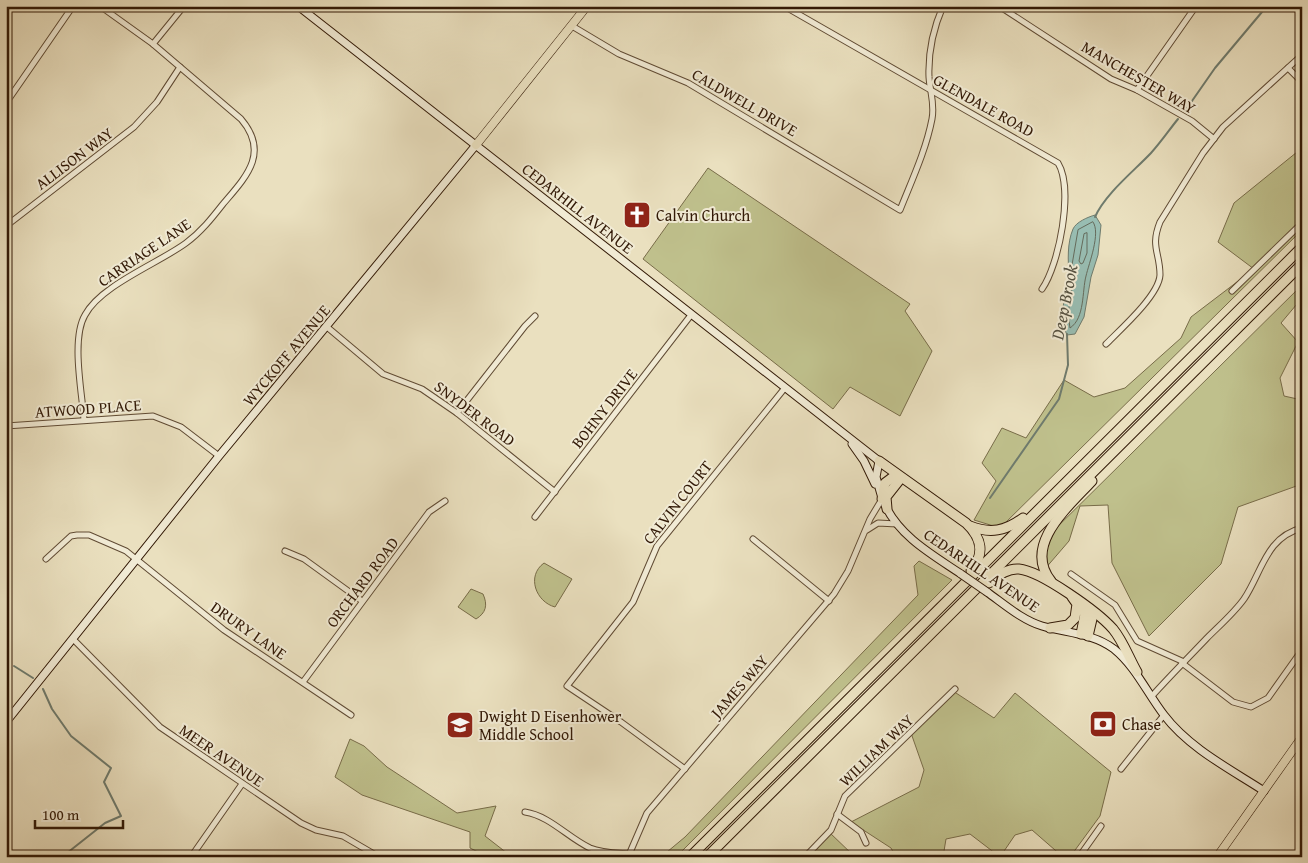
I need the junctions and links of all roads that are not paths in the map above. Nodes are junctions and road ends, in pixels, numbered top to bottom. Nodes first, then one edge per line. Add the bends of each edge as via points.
1 (73, 6) edge
2 (100, 6) edge
3 (184, 6) edge
4 (298, 6) edge
5 (587, 6) edge
6 (784, 6) edge
7 (943, 6) edge
8 (999, 6) edge
9 (1196, 6) edge
10 (572, 26) junction
11 (153, 44) junction
12 (1302, 55) edge
13 (180, 67) junction
14 (1288, 68) junction
15 (1302, 82) edge
16 (932, 90) junction
17 (1137, 90) junction
18 (6, 103) edge
19 (1214, 139) junction
20 (476, 145) junction
21 (1302, 223) edge
22 (6, 226) edge
23 (1302, 247) edge
24 (1302, 264) edge
25 (1042, 289) dead end
26 (1232, 291) dead end
27 (691, 315) junction
28 (535, 316) dead end
29 (327, 327) junction
30 (1106, 344) dead end
31 (784, 389) junction
32 (457, 413) junction
33 (84, 420) junction
34 (6, 426) edge
35 (840, 431) junction
36 (1131, 435) junction
37 (219, 456) junction
38 (879, 461) junction
39 (1073, 475) junction
40 (901, 478) junction
41 (555, 492) junction
42 (882, 498) junction
43 (445, 501) dead end
44 (887, 509) junction
45 (535, 517) dead end
46 (966, 523) junction
47 (897, 524) junction
48 (1302, 529) edge
49 (866, 530) junction
50 (753, 539) dead end
51 (285, 551) dead end
52 (46, 559) dead end
53 (137, 559) junction
54 (1071, 574) dead end
55 (1056, 586) junction
56 (1071, 596) junction
57 (362, 601) junction
58 (829, 601) junction
59 (1085, 604) junction
60 (935, 612) junction
61 (1050, 628) junction
62 (1085, 635) junction
63 (74, 640) junction
64 (1302, 650) edge
65 (909, 655) junction
66 (1183, 662) junction
67 (1136, 672) junction
68 (303, 682) junction
69 (955, 689) dead end
70 (1152, 696) junction
71 (351, 715) dead end
72 (1164, 715) junction
73 (6, 722) edge
74 (1302, 737) edge
75 (684, 769) junction
76 (1121, 769) dead end
77 (242, 784) junction
78 (1264, 791) junction
79 (525, 812) dead end
80 (837, 814) junction
81 (1101, 826) dead end
82 (866, 843) dead end
83 (629, 855) edge
84 (191, 857) edge
85 (379, 857) edge
86 (690, 857) edge
87 (707, 857) edge
88 (805, 857) edge
89 (1079, 857) edge
90 (1217, 857) edge

1 - 18 street
2 - 11 street, CARRIAGE LANE
3 - 11 street
4 - 20 main road, CEDARHILL AVENUE
5 - 10 main road, WYCKOFF AVENUE
6 - 16 street, GLENDALE ROAD
7 - 16 street via 931,40 929,68
8 - 17 street, MANCHESTER WAY via 1111,79
9 - 17 street
10 - 16 street, CALDWELL DRIVE via 620,54 688,83 900,210 926,142 932,118
10 - 20 main road, WYCKOFF AVENUE
11 - 13 street, CARRIAGE LANE
12 - 14 street
13 - 22 street, ALLISON WAY via 154,105 120,140
13 - 33 street, CARRIAGE LANE via 246,125 253,140 253,163 244,180 198,233 100,297 88,309 79,334
14 - 15 street
14 - 19 street
16 - 25 street, GLENDALE ROAD via 1053,158 1061,168 1064,186 1062,220 1053,268
17 - 19 street, MANCHESTER WAY via 1192,121
19 - 30 street via 1160,222 1155,238 1160,273 1157,287
20 - 27 main road, CEDARHILL AVENUE
20 - 29 main road, WYCKOFF AVENUE
21 - 26 street
23 - 39 highway
24 - 36 highway
27 - 31 main road, CEDARHILL AVENUE
27 - 41 street, BOHNY DRIVE
28 - 32 street
29 - 32 street, SNYDER ROAD via 383,374 422,390
29 - 37 main road, WYCKOFF AVENUE
31 - 35 main road, CEDARHILL AVENUE
31 - 75 street, CALVIN COURT via 657,546 633,602 568,686
32 - 41 street, SNYDER ROAD
33 - 34 street, ATWOOD PLACE
33 - 37 street, ATWOOD PLACE via 163,418 181,427
35 - 38 main road, CEDARHILL AVENUE
35 - 42 main road, CEDARHILL AVENUE via 864,461
36 - 55 highway via 1046,538 1041,552 1042,565
36 - 65 highway
37 - 53 main road, WYCKOFF AVENUE
38 - 40 highway
38 - 42 main road, CEDARHILL AVENUE via 876,477
39 - 46 highway via 1022,520 1008,528 987,531
39 - 60 highway
40 - 42 highway via 893,477 884,483
40 - 44 highway via 886,496
40 - 46 highway
41 - 45 street, BOHNY DRIVE
42 - 44 main road, CEDARHILL AVENUE
42 - 49 street, JAMES WAY
43 - 57 street, ORCHARD ROAD via 430,512
44 - 47 main road, CEDARHILL AVENUE
46 - 60 highway via 978,539 980,557
47 - 49 street via 878,523
47 - 61 main road, CEDARHILL AVENUE, bridge via 918,544 1025,618
48 - 66 street via 1288,532 1275,543 1243,600
49 - 58 street, JAMES WAY via 844,579
50 - 58 street
51 - 57 street via 304,559
52 - 53 street, DRURY LANE via 71,536 83,534 126,551
53 - 63 main road, WYCKOFF AVENUE
53 - 68 street, DRURY LANE via 224,630
54 - 66 street via 1114,605 1137,641
55 - 56 highway
55 - 65 highway via 1025,570 1006,571
56 - 59 highway
56 - 61 highway via 1077,604 1075,618 1068,625
56 - 62 highway via 1085,614
57 - 68 street, ORCHARD ROAD
58 - 75 street, JAMES WAY
59 - 62 highway via 1092,618
59 - 67 highway via 1114,631
60 - 86 highway
61 - 62 main road, CEDARHILL AVENUE
62 - 67 main road, CEDARHILL AVENUE via 1112,648
63 - 73 main road, WYCKOFF AVENUE
63 - 77 street, MEER AVENUE via 150,719
64 - 66 street via 1268,698 1251,707 1234,702
65 - 87 highway
66 - 70 street
67 - 70 main road, CEDARHILL AVENUE
68 - 71 street, DRURY LANE
69 - 80 street, WILLIAM WAY via 845,796
70 - 72 main road, CEDARHILL AVENUE
72 - 76 street
72 - 78 main road, CEDARHILL AVENUE via 1199,747
74 - 78 main road
75 - 83 street, JAMES WAY via 646,813
77 - 84 street
77 - 85 street, MEER AVENUE via 301,823 343,836
78 - 90 main road
79 - 83 street via 538,814 589,847 606,853
80 - 82 street via 861,832
80 - 88 street, WILLIAM WAY via 831,830
81 - 89 street

